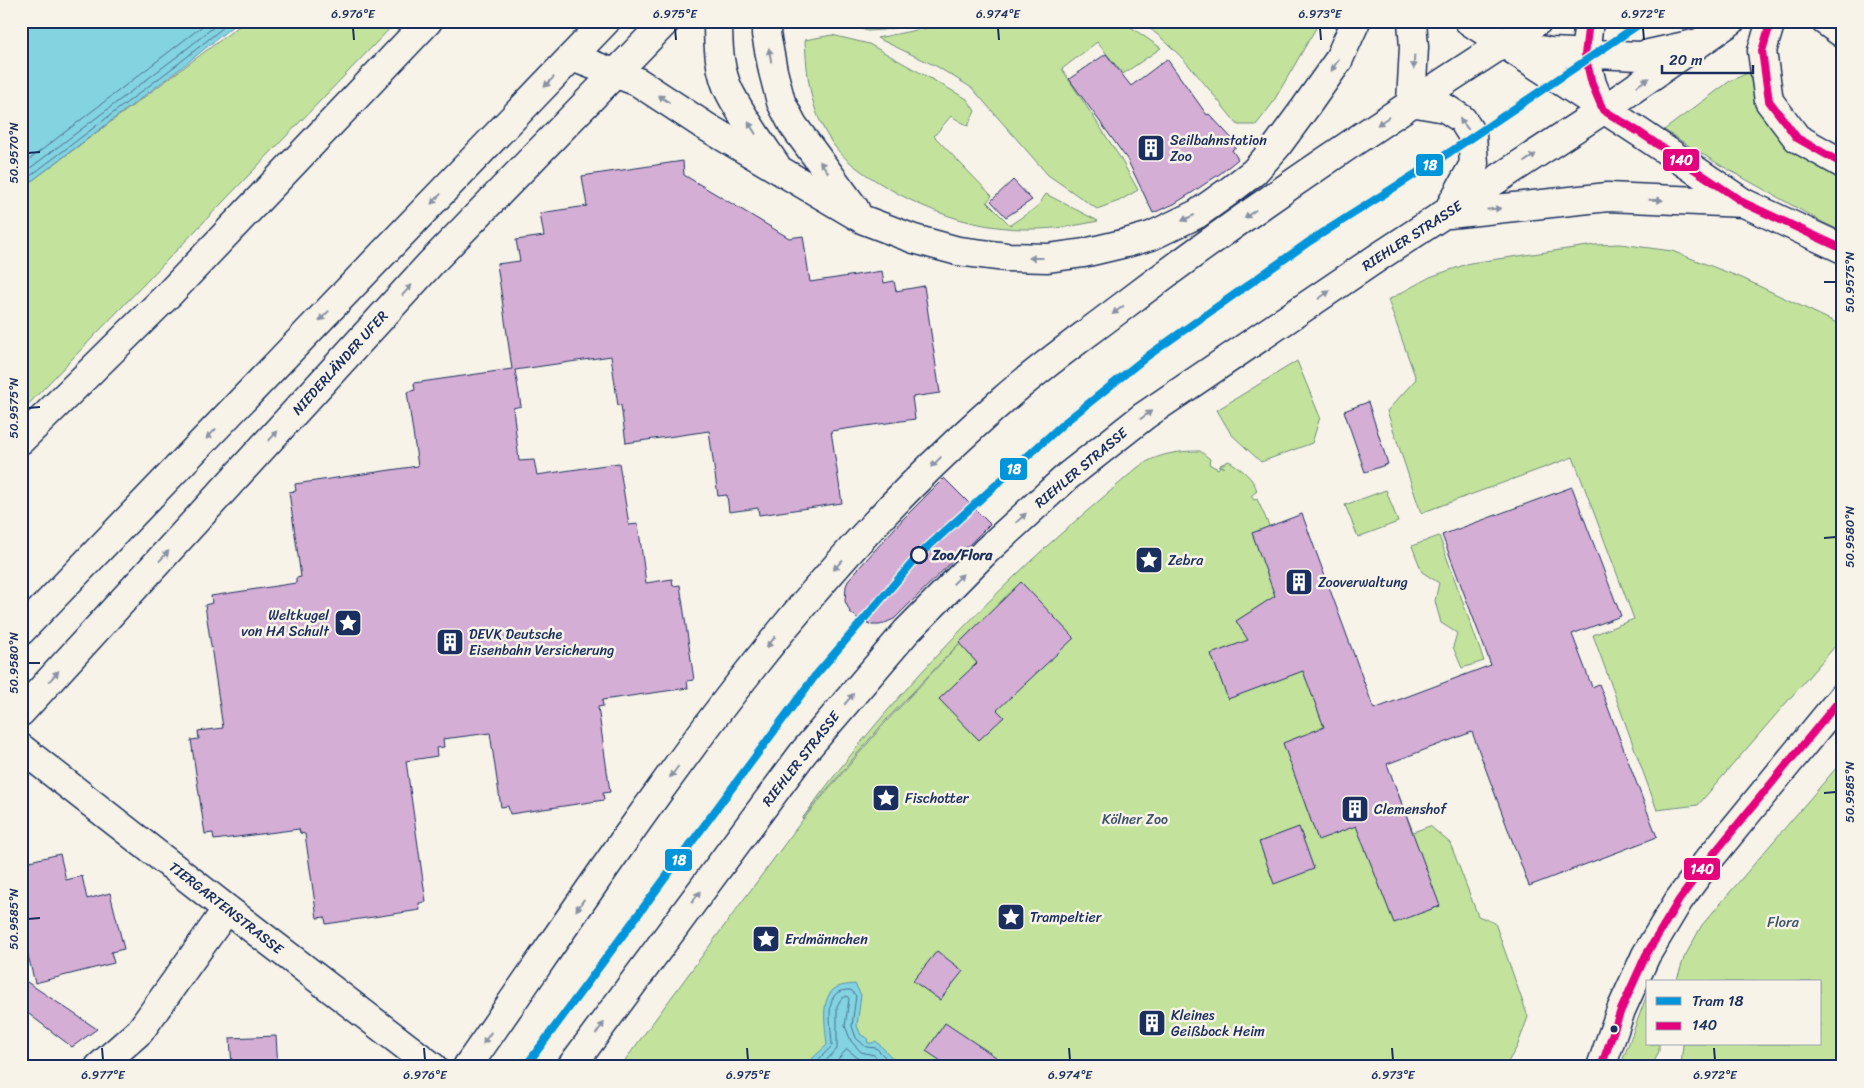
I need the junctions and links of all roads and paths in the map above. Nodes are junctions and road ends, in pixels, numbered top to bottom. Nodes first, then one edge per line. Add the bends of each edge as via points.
1 (428, 21) edge
2 (606, 21) edge
3 (666, 21) edge
4 (718, 21) edge
5 (767, 21) edge
6 (1356, 21) edge
7 (1412, 21) edge
8 (1469, 21) edge
9 (1538, 21) edge
10 (1589, 21) edge
11 (1731, 21) edge
12 (1771, 21) edge
13 (1825, 21) edge
14 (1843, 34) edge
15 (1699, 42) junction
16 (1504, 43) junction
17 (1586, 54) junction
18 (572, 58) junction
19 (616, 74) junction
20 (1411, 102) junction
21 (1603, 110) junction
22 (1843, 164) edge
23 (778, 169) junction
24 (1744, 203) junction
25 (1445, 214) junction
26 (864, 220) junction
27 (1843, 249) edge
28 (21, 440) edge
29 (21, 631) edge
30 (1843, 696) edge
31 (21, 712) edge
32 (21, 748) edge
33 (226, 909) junction
34 (99, 1067) edge
35 (433, 1067) edge
36 (467, 1067) edge
37 (571, 1067) edge
38 (1601, 1067) edge

1 - 28 main road via 169,294
2 - 18 main road
3 - 19 main road, NIEDERLÄNDER UFER
23 -> 4 main road via 730,92 718,43
26 -> 5 main road via 793,125 781,102 768,43
6 -> 26 main road via 1332,69 1277,146 1254,172 1190,218 1152,236 1048,258 1006,258 958,251
7 -> 20 main road
8 - 16 main road
9 - 16 main road
10 - 17 main road
11 - 15 main road, RIEHLER STRASSE
12 - 22 main road via 1762,51 1769,102 1797,138
13 - 14 main road
15 - 17 main road via 1640,56
21 -> 15 main road, RIEHLER STRASSE
16 - 17 main road via 1550,52
16 - 20 main road
16 - 21 main road
17 - 21 main road via 1592,84
18 - 19 main road
18 -> 29 main road
23 -> 19 main road via 638,82
31 -> 19 main road, NIEDERLÄNDER UFER via 431,264
25 -> 20 main road via 1474,164 1472,136 1462,119 1445,108
20 -> 36 main road via 1180,263 1023,382 952,446 870,528 772,641 653,800
21 - 24 main road
25 -> 21 main road, RIEHLER STRASSE
23 - 26 main road
25 -> 24 main road via 1608,198
24 - 27 main road
37 -> 25 main road, RIEHLER STRASSE via 803,753 906,632 986,552 1068,476 1144,416
30 - 38 main road via 1707,862 1680,900 1643,962 1621,1010
32 - 33 main road, TIERGARTENSTRASSE
33 - 34 main road via 140,1031
33 - 35 main road, TIERGARTENSTRASSE

